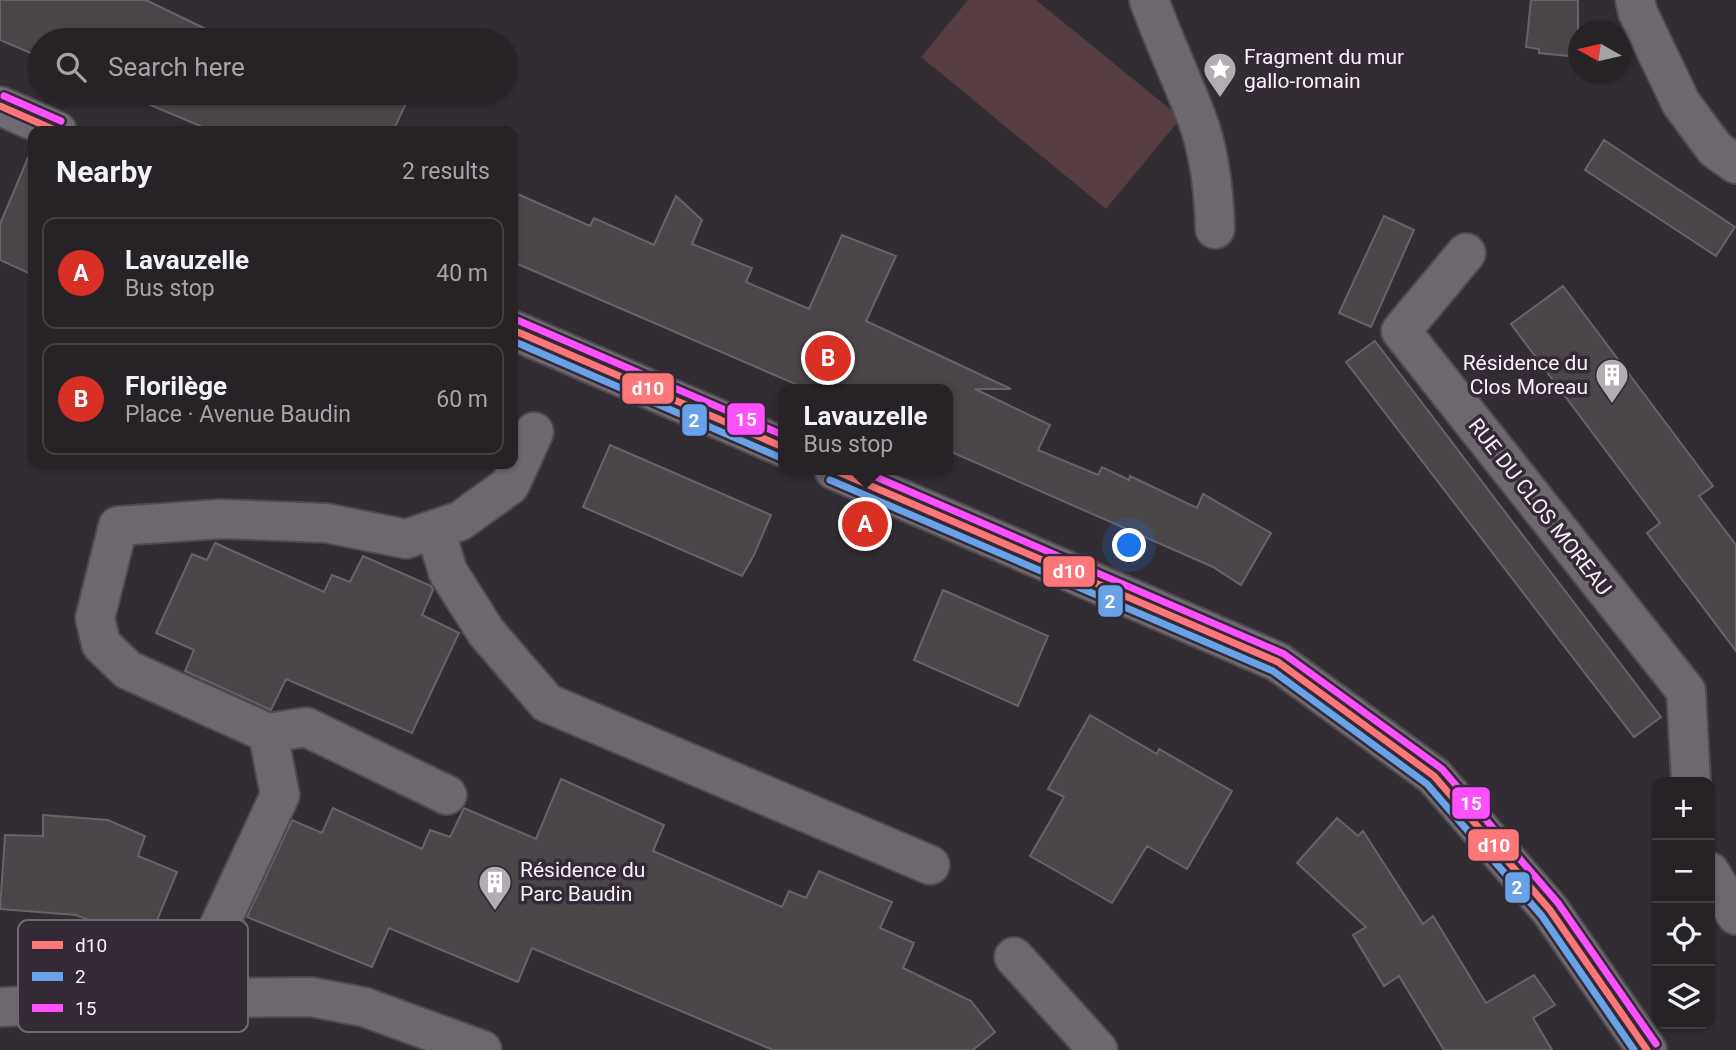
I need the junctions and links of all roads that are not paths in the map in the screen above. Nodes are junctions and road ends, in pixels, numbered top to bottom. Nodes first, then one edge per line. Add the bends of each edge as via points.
1 (1149, 0) edge
2 (1635, 0) edge
3 (0, 106) edge
4 (46, 126) edge
5 (1736, 164) edge
6 (1215, 229) dead end
7 (1466, 253) dead end
8 (518, 332) edge
9 (534, 432) dead end
10 (778, 445) edge
11 (518, 467) edge
12 (517, 469) edge
13 (846, 475) edge
14 (435, 529) junction
15 (268, 733) junction
16 (1691, 777) edge
17 (447, 795) dead end
18 (930, 865) dead end
19 (1715, 880) edge
20 (1736, 915) edge
21 (222, 920) edge
22 (1014, 957) dead end
23 (248, 998) edge
24 (18, 1006) edge
25 (0, 1007) edge
26 (482, 1050) edge
27 (1098, 1050) edge
28 (1647, 1050) edge

1 - 6 street via 1197,118 1211,170
2 - 5 street via 1681,103 1715,149
3 - 4 main road
7 - 16 street, RUE DU CLOS MOREAU via 1401,331 1686,691
8 - 10 main road
9 - 11 street
12 - 14 street via 510,485 460,521
13 - 28 main road via 1278,662 1434,776 1550,910
14 - 15 street via 406,540 326,523 221,519 118,526 95,618 101,644 128,670
14 - 18 street via 447,572 485,632 547,703
15 - 17 street via 306,727
15 - 21 street via 279,795
19 - 20 street
22 - 27 street
23 - 26 street via 311,997 365,1007
24 - 25 street

